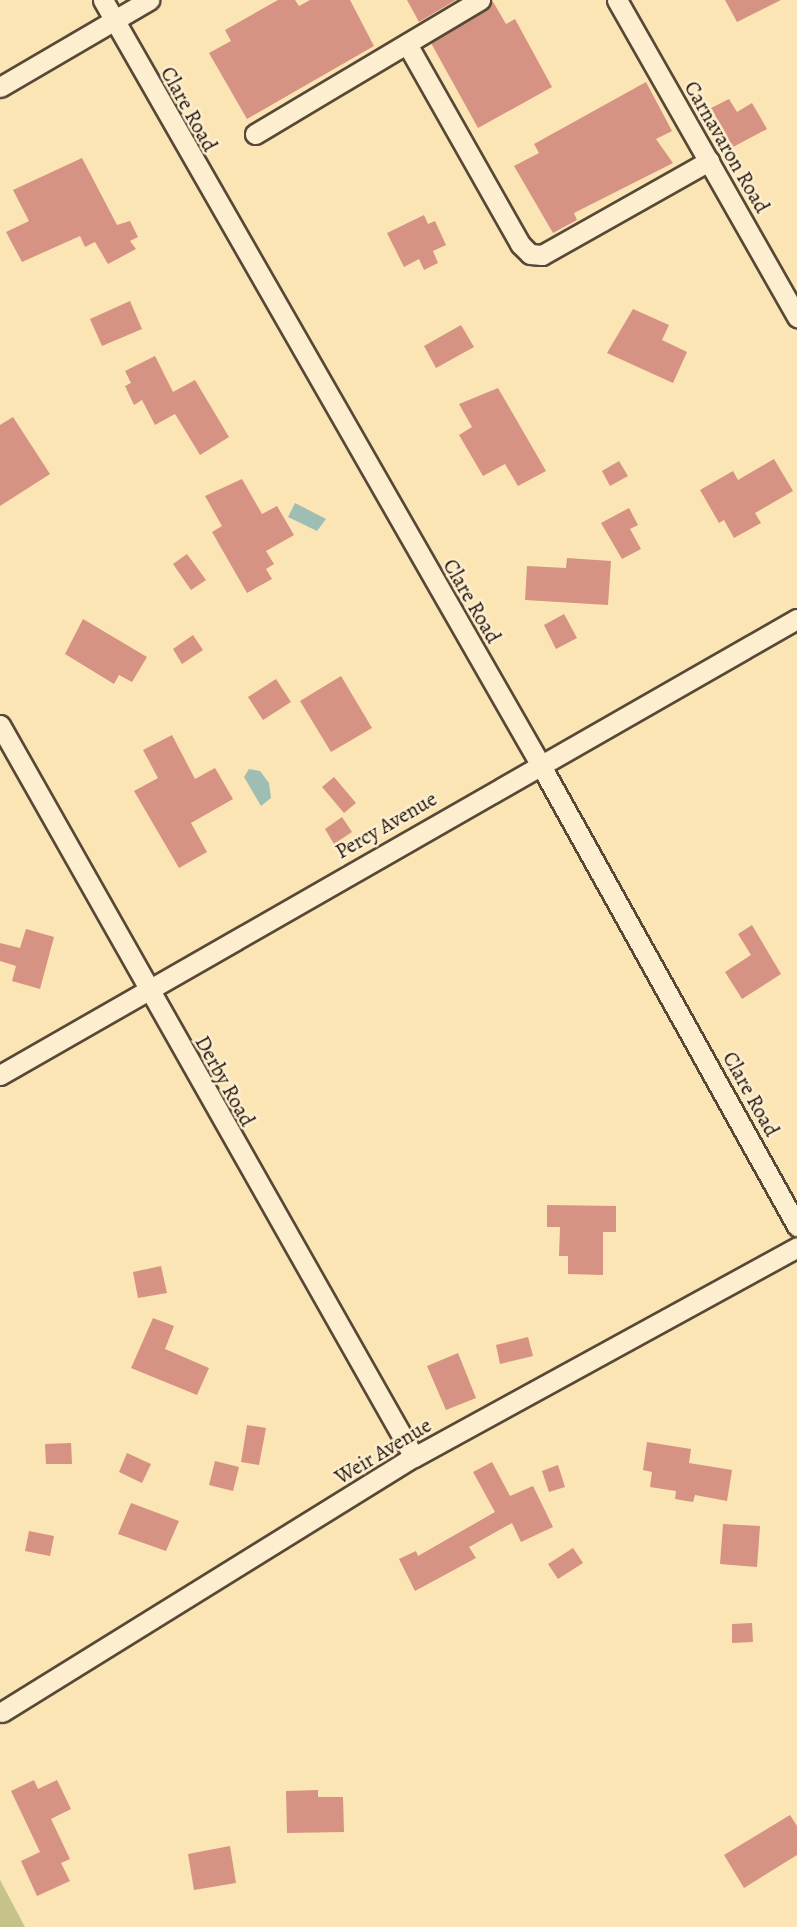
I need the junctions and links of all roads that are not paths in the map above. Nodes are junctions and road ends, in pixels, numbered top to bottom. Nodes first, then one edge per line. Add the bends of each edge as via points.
1 (103, 0) edge
2 (149, 0) edge
3 (480, 0) edge
4 (617, 0) edge
5 (114, 19) junction
6 (407, 44) junction
7 (0, 87) edge
8 (255, 134) dead end
9 (709, 161) junction
10 (797, 317) edge
11 (797, 618) edge
12 (0, 725) edge
13 (540, 764) junction
14 (147, 989) junction
15 (0, 1074) edge
16 (797, 1226) edge
17 (797, 1247) edge
18 (414, 1457) junction
19 (2, 1712) dead end

1 - 5 street, Clare Road
2 - 5 street
3 - 6 street
4 - 9 street, Carnavaron Road
5 - 7 street
5 - 13 street, Clare Road
6 - 8 street
6 - 9 street via 520,244 530,254 542,255
9 - 10 street, Carnavaron Road
11 - 13 street, Percy Avenue
12 - 14 street, Derby Road
13 - 14 street, Percy Avenue
13 - 16 street, Clare Road
14 - 15 street, Percy Avenue
14 - 18 street, Derby Road
17 - 18 street, Weir Avenue
18 - 19 street, Weir Avenue

